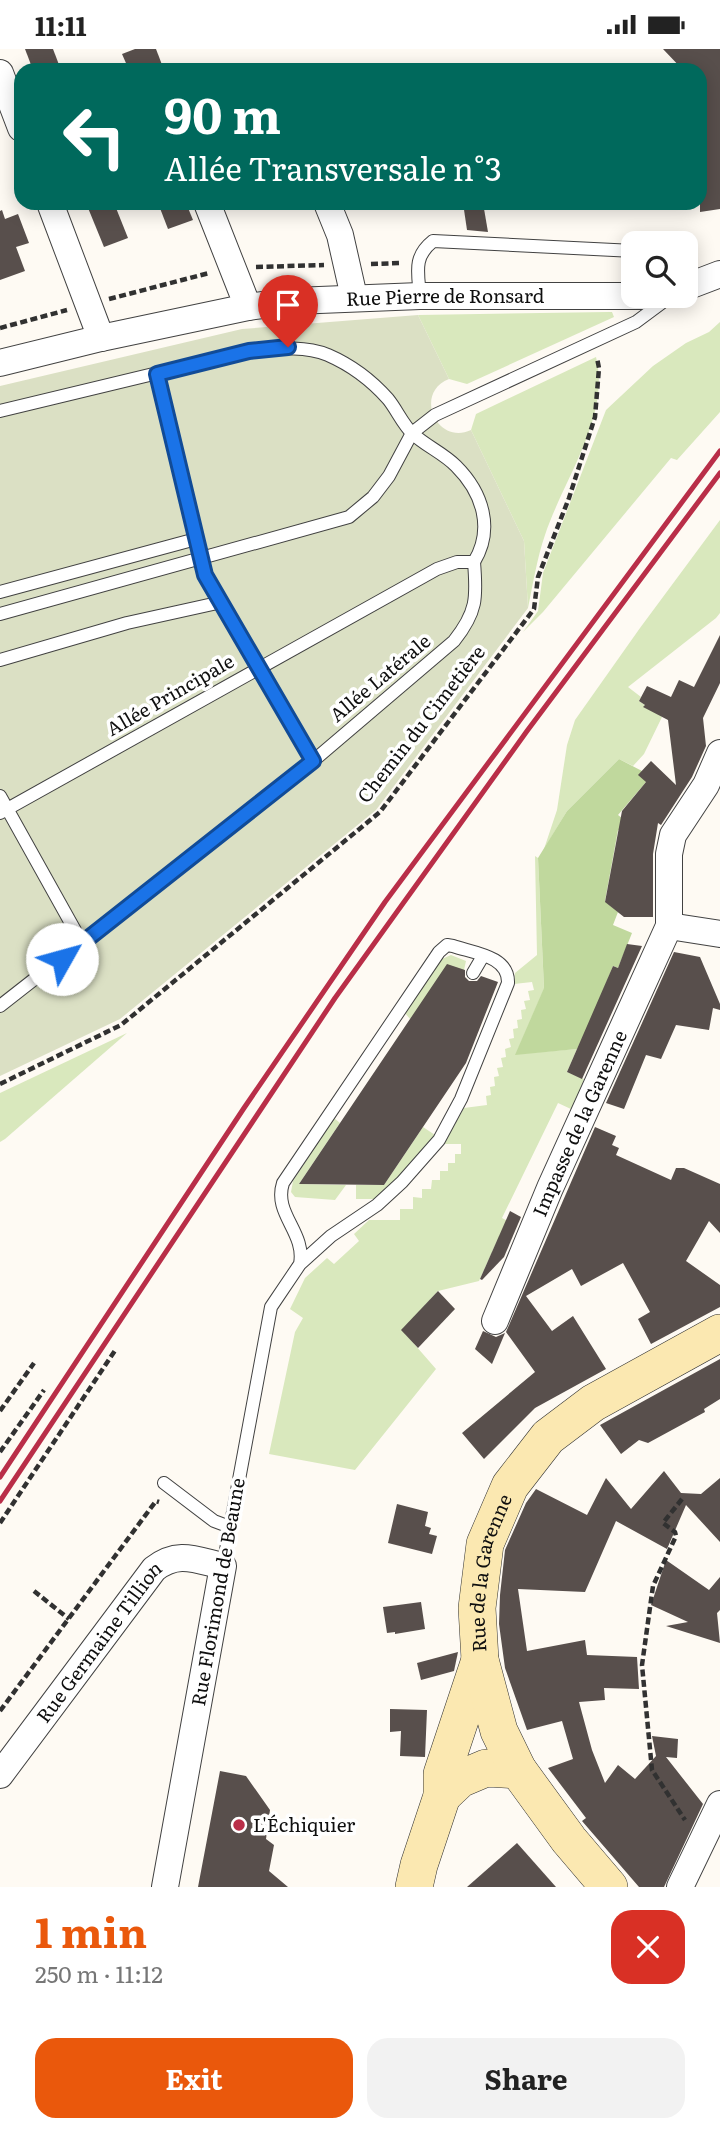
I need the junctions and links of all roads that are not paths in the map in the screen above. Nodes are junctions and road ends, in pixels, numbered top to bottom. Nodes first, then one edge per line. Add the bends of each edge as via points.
1 (0, 73) edge
2 (14, 110) edge
3 (53, 210) edge
4 (210, 210) edge
5 (330, 210) edge
6 (621, 250) edge
7 (720, 274) edge
8 (698, 282) edge
9 (420, 296) junction
10 (621, 296) edge
11 (354, 297) junction
12 (248, 307) junction
13 (655, 308) edge
14 (101, 338) junction
15 (0, 363) edge
16 (157, 374) junction
17 (0, 411) edge
18 (412, 433) junction
19 (196, 540) junction
20 (202, 558) junction
21 (474, 562) junction
22 (0, 592) edge
23 (222, 602) junction
24 (0, 614) edge
25 (0, 660) edge
26 (260, 666) junction
27 (720, 754) edge
28 (313, 761) junction
29 (0, 796) edge
30 (4, 811) edge
31 (668, 926) junction
32 (720, 934) edge
33 (82, 943) junction
34 (483, 956) junction
35 (474, 973) dead end
36 (0, 1006) edge
37 (300, 1264) junction
38 (495, 1321) dead end
39 (720, 1333) edge
40 (164, 1483) dead end
41 (230, 1527) junction
42 (223, 1566) junction
43 (480, 1660) junction
44 (518, 1770) junction
45 (0, 1775) edge
46 (442, 1795) junction
47 (720, 1804) edge
48 (164, 1887) edge
49 (414, 1887) edge
50 (609, 1887) edge
51 (680, 1887) edge

1 - 2 street
3 - 14 street
4 - 12 street
5 - 11 street
6 - 9 lane via 433,241 422,250
7 - 8 street
9 - 10 street, Rue Pierre de Ronsard
9 - 11 street, Rue Pierre de Ronsard
11 - 12 street, Rue Pierre de Ronsard
12 - 14 street, Rue Pierre de Ronsard
13 - 18 lane via 636,322 435,415
14 - 15 street, Rue Pierre de Ronsard
16 - 17 lane
16 - 18 lane via 249,351 288,347 327,355 360,372 388,399
16 - 19 lane
18 - 20 lane via 389,476 349,517
18 - 21 lane via 456,466 482,507 486,529
19 - 20 lane
19 - 22 lane
20 - 23 lane via 205,575
20 - 24 lane
21 - 26 lane, Allée Principale via 437,569
21 - 28 lane, Allée Latérale via 474,610 454,641
23 - 25 lane via 127,623
23 - 26 lane
26 - 28 lane
26 - 30 lane, Allée Principale
27 - 31 street, Impasse de la Garenne via 673,835
28 - 33 lane, Allée Latérale
29 - 30 lane
30 - 33 lane
31 - 32 street
31 - 38 street, Impasse de la Garenne
33 - 36 lane, Allée Latérale
34 - 35 lane
34 - 37 lane, Rue Florimond de Beaune via 506,968 508,983 457,1108 439,1140 377,1205
34 - 37 lane via 447,945 439,951 283,1183 279,1195 302,1251
37 - 41 lane, Rue Florimond de Beaune via 268,1316
39 - 43 street, Rue de la Garenne via 593,1403 548,1437 510,1486 485,1544 477,1608
40 - 41 lane via 214,1521
41 - 42 lane, Rue Florimond de Beaune
42 - 45 street, Rue Germaine Tillion via 180,1556 166,1559 154,1569
42 - 48 street, Rue Florimond de Beaune
43 - 44 street, Rue de la Garenne via 499,1731
43 - 46 street via 442,1774
44 - 46 street via 486,1768 460,1779
44 - 50 street, Rue de la Garenne
46 - 49 street
47 - 51 street

